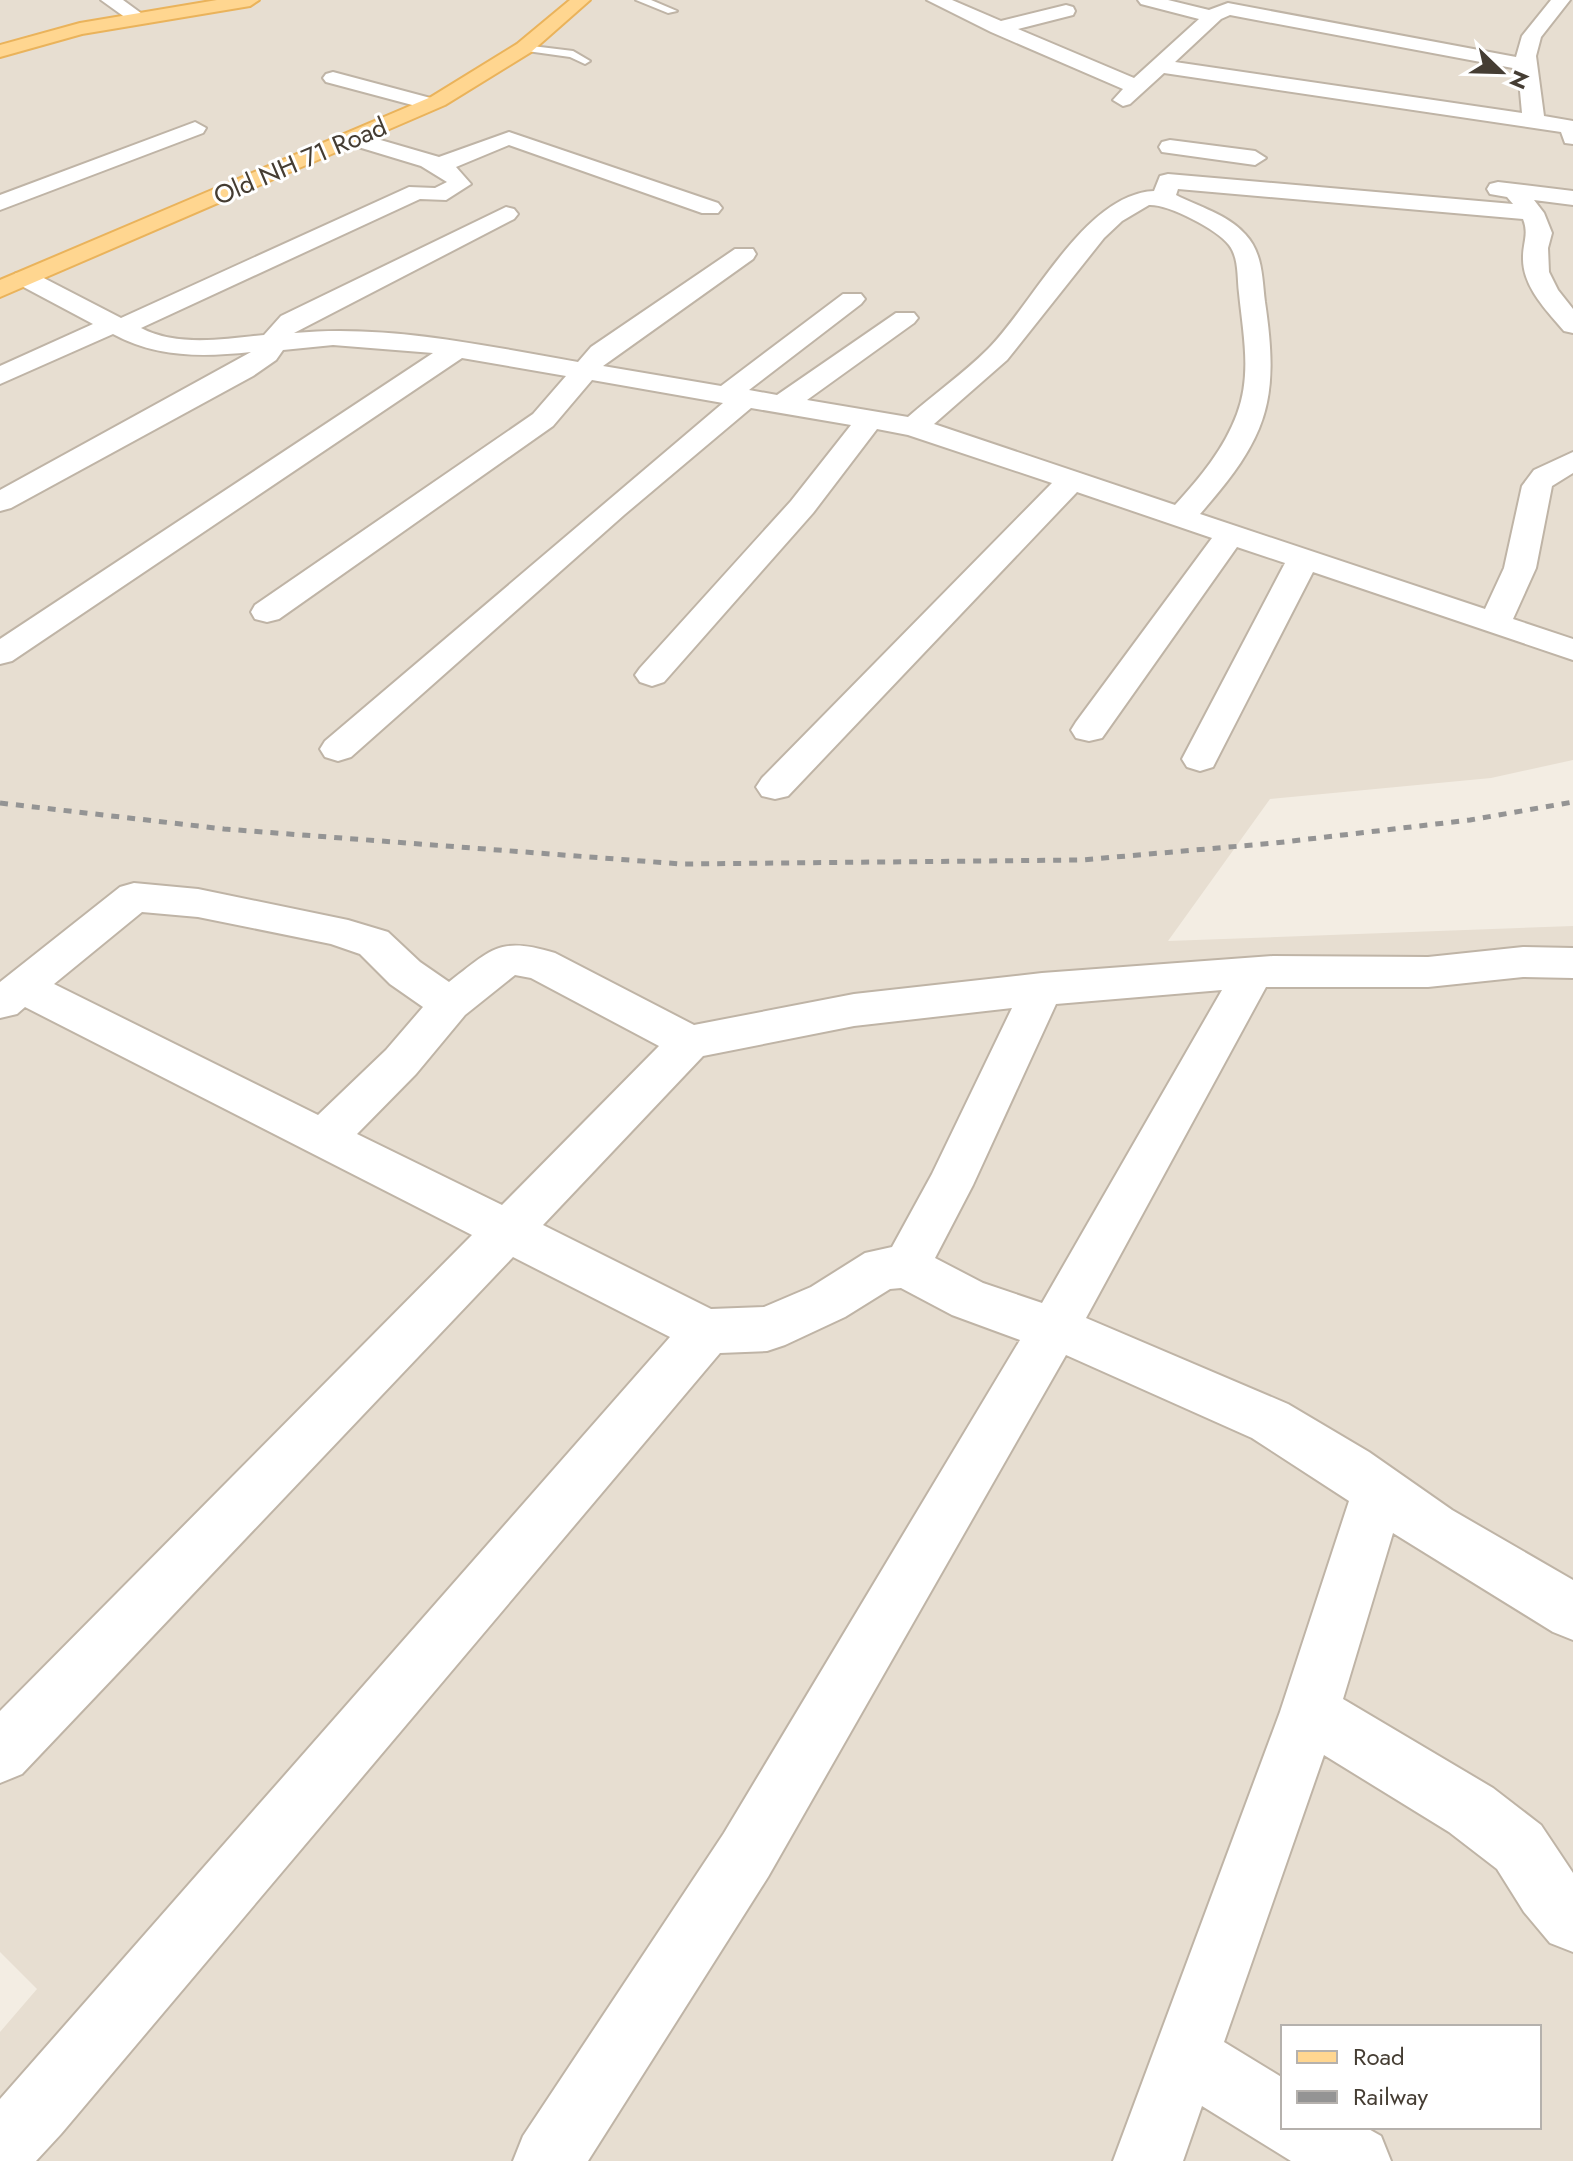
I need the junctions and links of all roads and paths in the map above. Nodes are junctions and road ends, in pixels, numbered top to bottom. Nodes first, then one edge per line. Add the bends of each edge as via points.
1 (110, 0) edge
2 (250, 0) edge
3 (581, 0) edge
4 (641, 0) edge
5 (936, 0) edge
6 (1041, 0) edge
7 (1147, 0) edge
8 (1561, 0) edge
9 (672, 11) dead end
10 (1066, 11) junction
11 (1212, 17) junction
12 (1085, 18) dead end
13 (140, 19) junction
14 (998, 28) junction
15 (524, 48) junction
16 (0, 51) edge
17 (585, 61) dead end
18 (1527, 65) junction
19 (1159, 66) junction
20 (333, 78) dead end
21 (398, 78) dead end
22 (365, 93) junction
23 (431, 104) junction
24 (1534, 121) junction
25 (195, 128) dead end
26 (1571, 129) edge
27 (353, 138) junction
28 (1170, 147) dead end
29 (1277, 160) dead end
30 (440, 165) junction
31 (1512, 167) dead end
32 (0, 175) edge
33 (1471, 185) dead end
34 (32, 190) junction
35 (1515, 192) junction
36 (1164, 198) junction
37 (1573, 198) edge
38 (0, 203) edge
39 (710, 208) dead end
40 (1532, 213) junction
41 (506, 214) dead end
42 (744, 254) dead end
43 (12, 283) edge
44 (852, 299) dead end
45 (905, 318) dead end
46 (1573, 325) edge
47 (117, 326) junction
48 (272, 343) junction
49 (457, 349) junction
50 (584, 371) junction
51 (0, 376) edge
52 (736, 396) junction
53 (783, 404) junction
54 (870, 419) junction
55 (914, 427) junction
56 (1573, 461) edge
57 (1071, 481) junction
58 (0, 502) edge
59 (1180, 518) junction
60 (1230, 535) junction
61 (1303, 560) junction
62 (267, 612) dead end
63 (1494, 624) junction
64 (1573, 650) edge
65 (0, 654) edge
66 (652, 675) dead end
67 (1089, 730) dead end
68 (338, 749) dead end
69 (1200, 759) dead end
70 (775, 787) dead end
71 (1573, 963) edge
72 (1253, 973) junction
73 (1042, 989) junction
74 (11, 996) edge
75 (450, 1004) junction
76 (690, 1042) junction
77 (322, 1139) junction
78 (511, 1230) junction
79 (906, 1267) junction
80 (1054, 1329) junction
81 (707, 1331) junction
82 (1379, 1490) junction
83 (1573, 1612) edge
84 (1309, 1712) junction
85 (1, 1753) edge
86 (1573, 1920) edge
87 (1185, 2057) junction
88 (1281, 2116) edge
89 (1303, 2129) edge
90 (0, 2148) edge
91 (548, 2161) edge
92 (1148, 2161) edge
93 (1356, 2161) edge

1 - 13 street
2 - 13 main road
3 - 15 main road, Old NH 71 Road
4 - 9 lane
5 - 14 street
6 - 10 street
7 - 11 street
8 - 18 street via 1532,36
10 - 12 street
10 - 14 street
11 - 18 street via 1237,9
11 - 19 street
13 - 16 main road
14 - 19 street via 1130,93
15 - 17 lane via 573,54
15 - 23 main road, Old NH 71 Road
18 - 24 street
19 - 24 street
20 - 22 street
21 - 22 street
22 - 23 street
23 - 27 main road, Old NH 71 Road
24 - 26 street
25 - 34 street
27 - 30 street
27 - 43 main road, Old NH 71 Road
28 - 29 street
30 - 39 street via 509,138
30 - 47 street via 460,184 448,192 417,192
31 - 35 street
32 - 34 street
33 - 35 street
34 - 38 street
35 - 37 street
35 - 40 street
36 - 40 street via 1172,179
36 - 55 street via 1135,202 1112,218 996,355
36 - 59 street via 1225,227 1249,258 1259,370 1248,426 1211,484
40 - 46 street via 1540,233 1534,269 1545,292
41 - 48 street via 290,322
42 - 50 street via 600,353
43 - 47 street
44 - 52 street
45 - 53 street
47 - 48 street via 145,341 202,349
47 - 51 street
48 - 49 street via 333,337
48 - 58 street via 267,354 243,370
49 - 50 street
49 - 65 street
50 - 52 street
50 - 62 street via 543,420
52 - 53 street
52 - 68 street
53 - 54 street
54 - 55 street
54 - 66 street via 802,507
55 - 57 street
56 - 63 street via 1544,476 1537,486 1520,568
57 - 59 street
57 - 70 street
59 - 60 street
60 - 61 street
60 - 67 street
61 - 63 street
61 - 69 street
63 - 64 street
71 - 72 street via 1523,962 1428,972
72 - 73 street
72 - 80 street
73 - 76 street via 854,1010
73 - 79 street
74 - 75 street via 134,897 198,903 374,943
74 - 77 street
75 - 76 street via 508,959 540,964
75 - 77 street via 401,1062
76 - 78 street
77 - 78 street
78 - 81 street
78 - 85 street
79 - 80 street via 969,1300
79 - 81 street via 882,1268 828,1302 767,1329
80 - 82 street via 1270,1421
80 - 91 street via 746,1855
81 - 90 street
82 - 83 street via 1433,1529
82 - 84 street
84 - 86 street via 1471,1810 1519,1847
84 - 87 street
87 - 88 street
87 - 92 street
89 - 93 street

